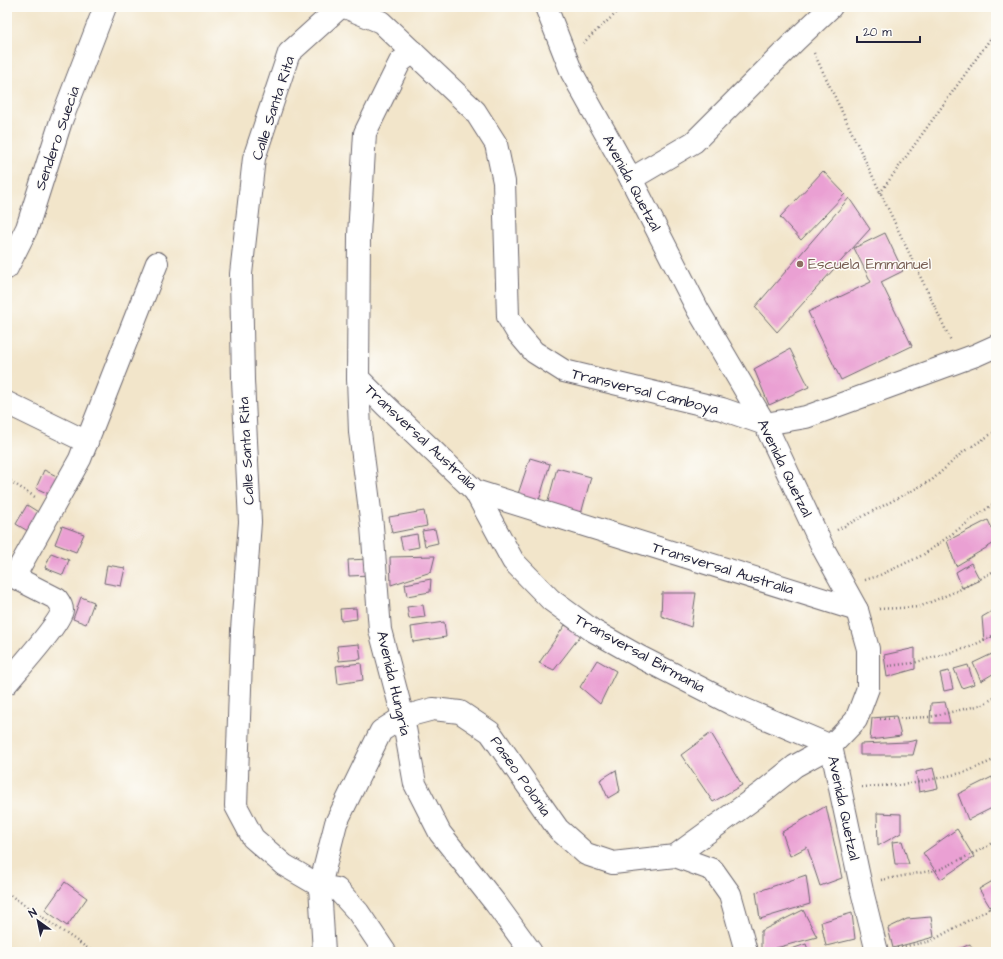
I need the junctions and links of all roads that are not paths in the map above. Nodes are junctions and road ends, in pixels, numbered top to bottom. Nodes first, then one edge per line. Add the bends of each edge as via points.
1 (105, 7) edge
2 (340, 7) edge
3 (346, 7) edge
4 (546, 7) edge
5 (830, 7) edge
6 (413, 52) junction
7 (631, 179) junction
8 (157, 264) dead end
9 (7, 268) edge
10 (996, 346) edge
11 (358, 378) junction
12 (7, 403) edge
13 (765, 424) junction
14 (87, 442) junction
15 (475, 492) junction
16 (857, 610) junction
17 (7, 683) edge
18 (403, 717) junction
19 (831, 746) junction
20 (675, 856) junction
21 (320, 886) junction
22 (741, 949) edge
23 (324, 952) edge
24 (385, 952) edge
25 (531, 952) edge
26 (877, 952) edge

1 - 9 street, Sendero Suecia via 61,121 27,228
2 - 21 street, Calle Santa Rita via 289,53 254,158 241,274 250,522 242,630 236,806 253,838 284,865
3 - 6 street via 382,22
4 - 7 street, Avenida Quetzal via 572,73
5 - 7 street via 694,142
6 - 11 street, Transversal Australia via 400,62 365,133 359,235
6 - 13 street, Transversal Camboya via 476,111 496,144 504,182 508,316 517,332 534,352 564,371 722,409
7 - 13 street, Avenida Quetzal via 698,310
8 - 14 street
10 - 13 street via 806,417
11 - 15 street, Transversal Australia
11 - 18 street, Avenida Hungría via 360,432 372,526 380,630
12 - 14 street
13 - 16 street, Avenida Quetzal via 819,540
14 - 17 street via 14,577 57,599 62,612 52,629
15 - 16 street, Transversal Australia
15 - 19 street, Transversal Birmania via 513,561 551,600 592,630 732,704
16 - 19 street, Avenida Quetzal via 868,649 868,688 856,720
18 - 20 street, Paseo Polonia via 433,709 460,712 490,732 558,829 586,854 613,863
18 - 21 street, Paseo Polonia via 381,731 336,823
18 - 25 street, Avenida Hungría via 415,784 440,833
19 - 20 street, Paseo Polonia via 796,766
19 - 26 street, Avenida Quetzal
20 - 22 street via 713,870 730,894
21 - 23 street, Paseo Polonia
21 - 24 street, Calle Santa Rita via 337,889 358,912

